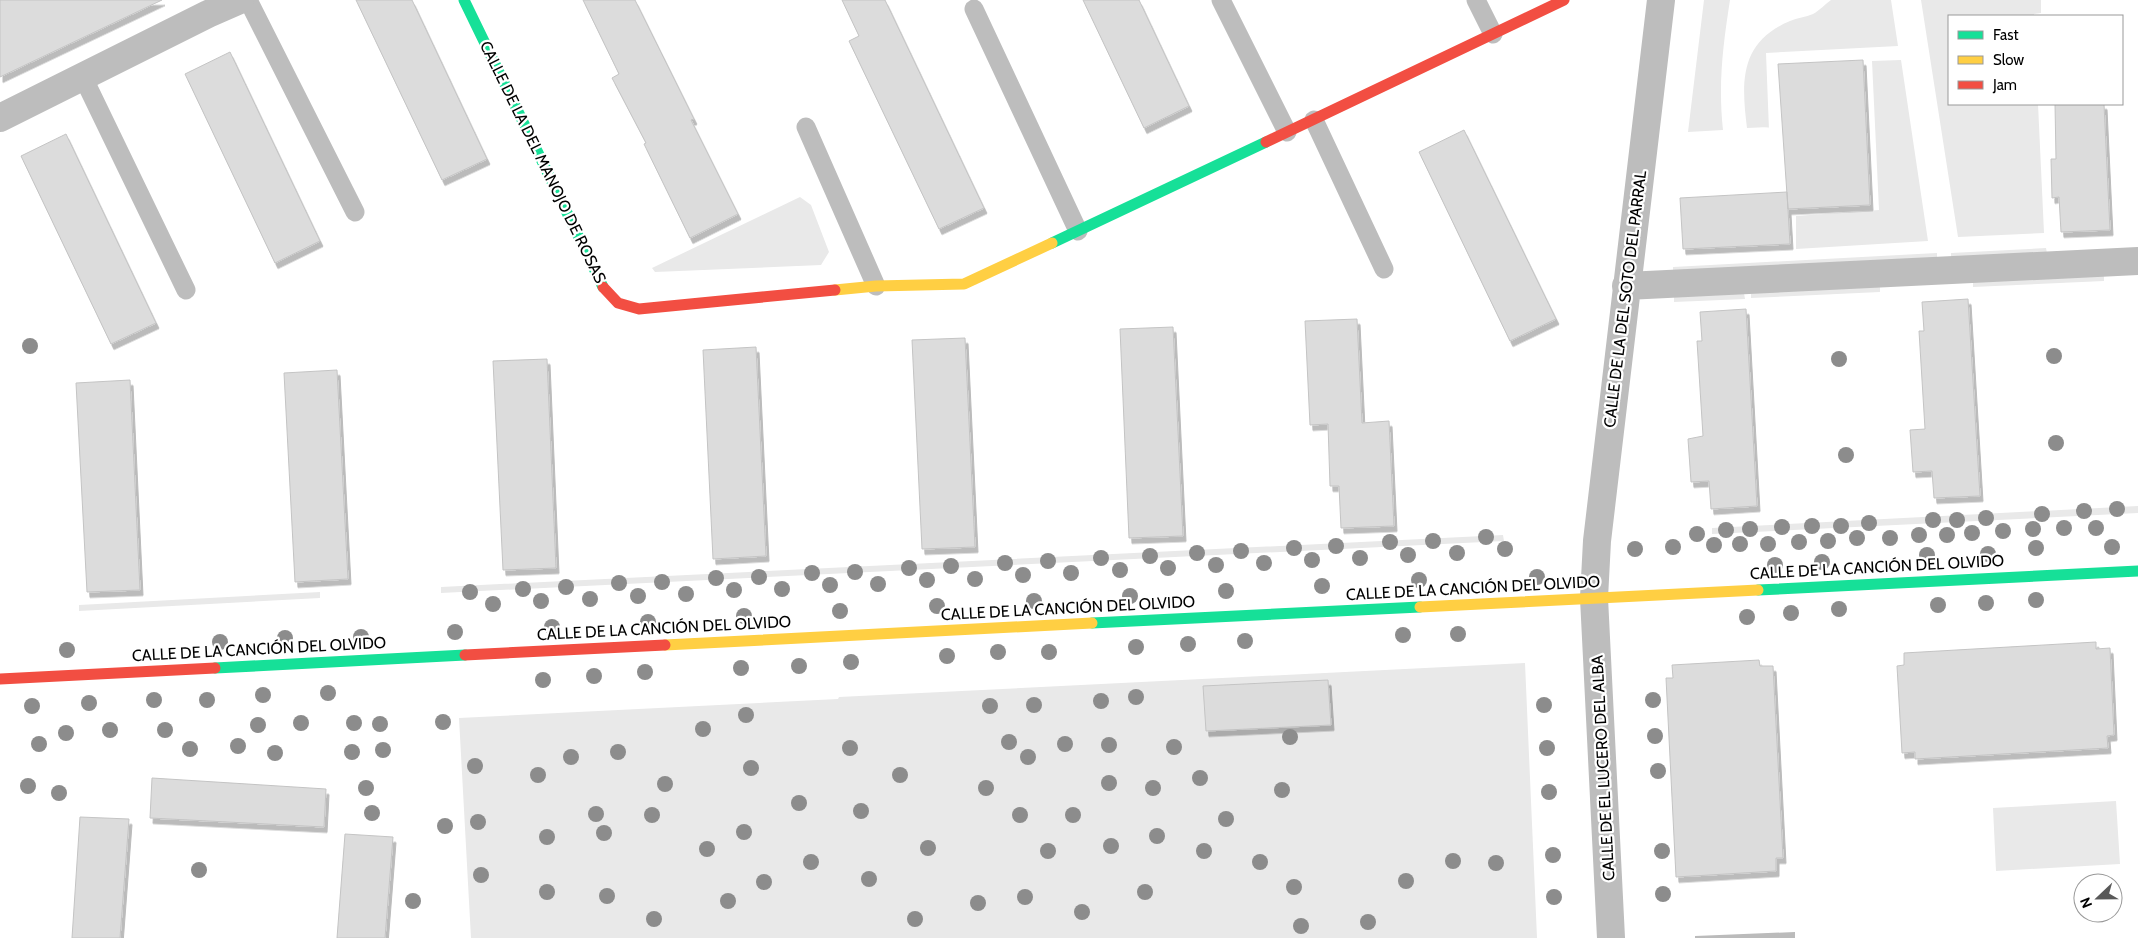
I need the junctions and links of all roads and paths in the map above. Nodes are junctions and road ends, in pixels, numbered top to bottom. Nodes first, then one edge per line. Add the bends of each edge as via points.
1 (240, 0) edge
2 (248, 0) edge
3 (464, 0) edge
4 (1221, 0) edge
5 (1476, 0) edge
6 (1564, 0) edge
7 (1661, 0) edge
8 (205, 7) edge
9 (974, 9) dead end
10 (1493, 34) junction
11 (83, 77) junction
12 (0, 118) edge
13 (1314, 120) junction
14 (806, 127) dead end
15 (1287, 132) junction
16 (355, 212) dead end
17 (1078, 231) junction
18 (2138, 261) edge
19 (1384, 269) dead end
20 (876, 286) junction
21 (1626, 286) junction
22 (186, 290) dead end
23 (2138, 571) edge
24 (1594, 598) junction
25 (0, 680) edge
26 (1612, 938) edge

1 - 8 street
2 - 16 lane
3 - 20 street, CALLE DE LA DEL MANOJO DE ROSAS via 594,272 602,287 618,303 639,309
4 - 15 lane
5 - 10 lane
6 - 10 street, CALLE DE LA DEL MANOJO DE ROSAS
7 - 21 street, CALLE DE LA DEL SOTO DEL PARRAL
8 - 11 street
9 - 17 lane
10 - 13 street, CALLE DE LA DEL MANOJO DE ROSAS
11 - 12 street
11 - 22 lane
13 - 15 street, CALLE DE LA DEL MANOJO DE ROSAS
13 - 19 lane
14 - 20 lane
15 - 17 street, CALLE DE LA DEL MANOJO DE ROSAS
17 - 20 street, CALLE DE LA DEL MANOJO DE ROSAS via 964,284
18 - 21 street
21 - 24 street, CALLE DE LA DEL SOTO DEL PARRAL via 1597,541
23 - 24 street, CALLE DE LA CANCIÓN DEL OLVIDO
24 - 25 street, CALLE DE LA CANCIÓN DEL OLVIDO
24 - 26 street, CALLE DE EL LUCERO DEL ALBA

